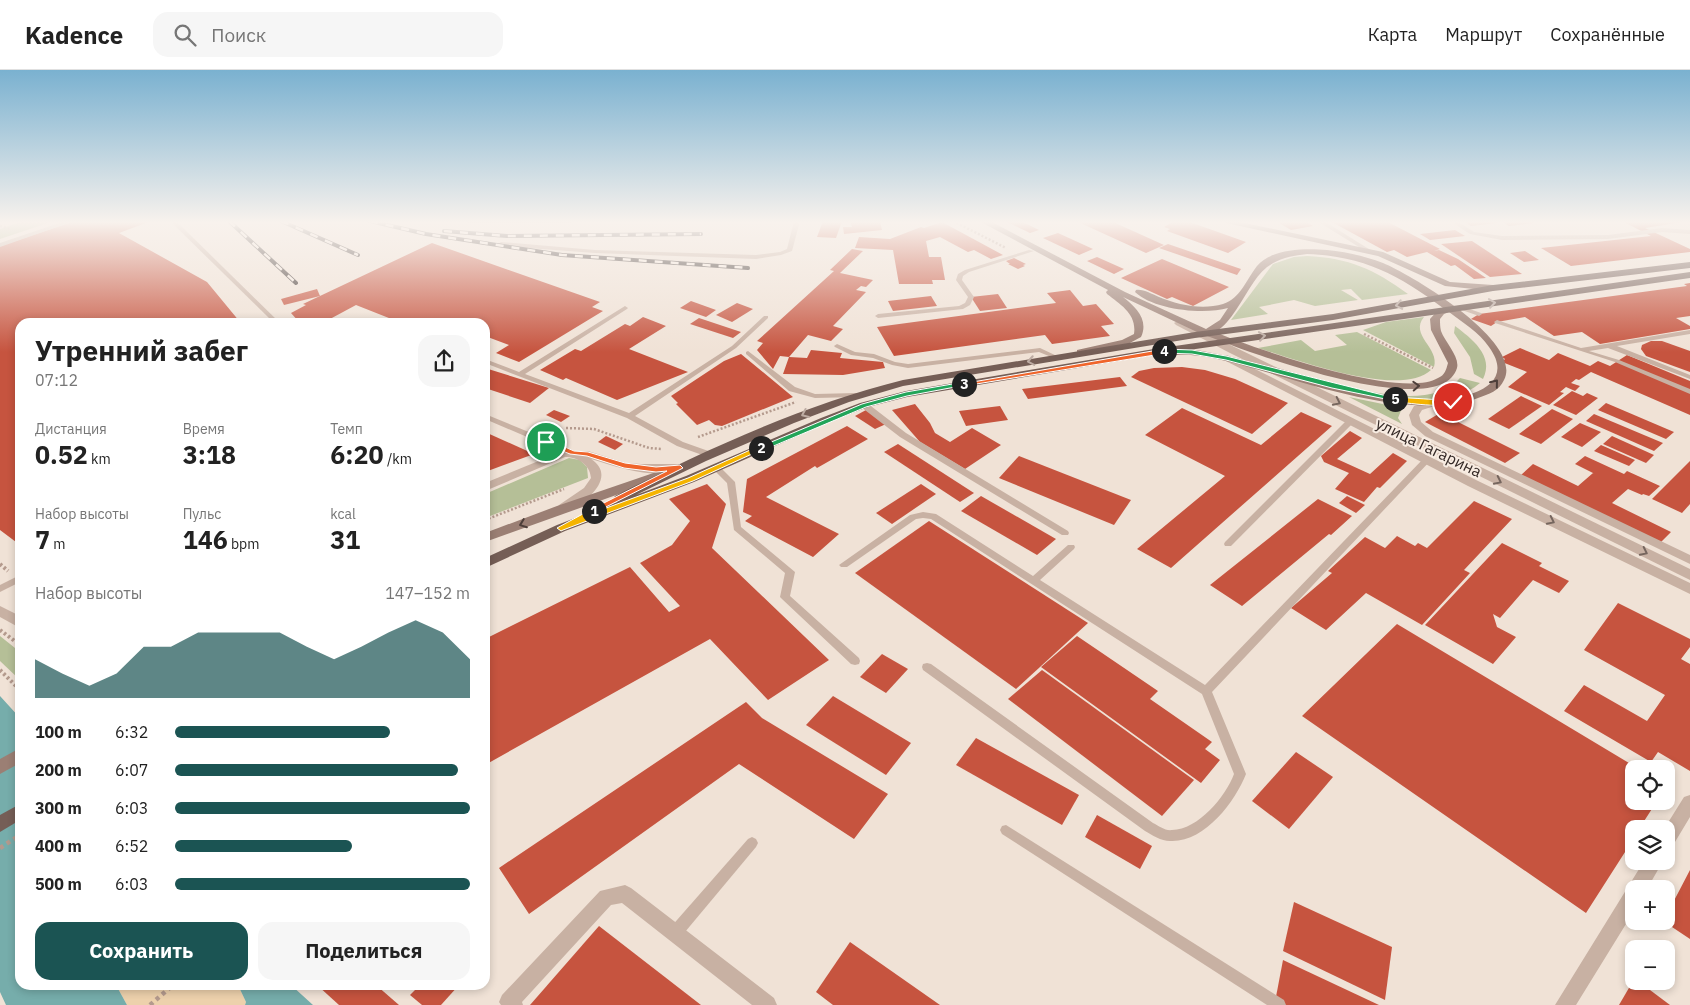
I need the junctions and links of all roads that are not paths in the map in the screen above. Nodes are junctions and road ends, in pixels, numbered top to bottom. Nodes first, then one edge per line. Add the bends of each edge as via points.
1 (216, 265) edge
2 (992, 265) edge
3 (1057, 265) edge
4 (1069, 265) edge
5 (1083, 265) edge
6 (1262, 265) edge
7 (1378, 265) edge
8 (1407, 265) edge
9 (1690, 265) edge
10 (1690, 275) edge
11 (1493, 288) junction
12 (1110, 292) junction
13 (1151, 298) junction
14 (1235, 302) junction
15 (625, 308) dead end
16 (1456, 308) junction
17 (1479, 314) dead end
18 (878, 316) dead end
19 (1169, 316) junction
20 (766, 317) dead end
21 (272, 318) edge
22 (1497, 322) dead end
23 (1690, 332) edge
24 (1195, 334) junction
25 (837, 346) dead end
26 (1610, 346) junction
27 (1581, 350) junction
28 (1154, 352) junction
29 (748, 353) dead end
30 (1071, 354) junction
31 (1056, 357) junction
32 (1226, 358) junction
33 (490, 363) edge
34 (522, 374) junction
35 (1690, 376) edge
36 (1690, 392) edge
37 (857, 395) junction
38 (1434, 403) junction
39 (864, 405) junction
40 (630, 416) junction
41 (490, 418) edge
42 (1351, 421) junction
43 (572, 453) junction
44 (711, 454) junction
45 (1427, 460) junction
46 (680, 468) junction
47 (716, 468) junction
48 (490, 485) edge
49 (562, 509) junction
50 (561, 528) junction
51 (1064, 533) dead end
52 (490, 536) edge
53 (1228, 544) dead end
54 (1071, 547) dead end
55 (1690, 560) edge
56 (490, 561) edge
57 (844, 565) dead end
58 (1690, 575) edge
59 (1034, 580) junction
60 (15, 581) edge
61 (0, 589) edge
62 (1690, 589) edge
63 (0, 611) edge
64 (15, 620) edge
65 (855, 661) dead end
66 (927, 667) dead end
67 (1206, 691) junction
68 (15, 758) edge
69 (0, 767) edge
70 (1690, 802) edge
71 (15, 814) edge
72 (0, 824) edge
73 (1675, 826) edge
74 (1006, 830) dead end
75 (752, 843) dead end
76 (1625, 908) edge
77 (675, 933) junction
78 (513, 1005) edge
79 (767, 1005) edge
80 (1279, 1005) edge
81 (1565, 1005) edge

1 - 21 lane
2 - 18 lane via 960,276 959,280 971,297 961,308
3 - 12 main road
4 - 19 main road
5 - 13 main road
6 -> 14 main road
38 -> 7 main road via 1464,400 1490,390 1502,372 1498,354 1471,324 1389,268
8 - 11 main road via 1448,284
9 - 11 main road
16 -> 10 main road
11 -> 24 main road via 1333,316
12 - 13 main road via 1168,322 1180,322 1185,318
12 - 30 main road via 1138,316 1138,335 1125,342
13 - 14 main road via 1204,310
14 - 24 main road via 1217,328
15 - 34 lane
16 - 17 lane
19 -> 16 main road via 1235,344 1298,365 1354,379 1420,386 1436,383 1450,374 1451,358 1438,335 1435,319 1441,312
28 -> 16 main road
19 -> 58 street, улица Гагарина via 1233,351
20 - 40 lane via 734,347
22 - 27 lane
23 - 26 lane
24 - 30 main road
25 - 31 lane via 853,354 874,356 908,366 1040,350
26 - 27 lane
26 - 35 lane
27 - 36 lane via 1617,361
28 - 32 main road via 1192,352
28 - 39 main road via 906,394
29 - 37 lane via 792,389 815,396
30 - 31 main road
31 -> 37 main road via 903,383
32 - 38 main road via 1383,398
32 - 42 street
33 - 34 lane
34 - 40 lane
37 -> 44 main road
38 - 55 street via 1418,408 1414,415 1416,423 1429,434
39 - 47 main road
39 - 51 lane via 903,435
40 - 44 lane via 680,444
41 - 43 lane
42 - 45 street
42 - 53 lane
43 - 46 street via 588,454 624,466
43 - 48 street
43 - 49 street via 591,462 598,476 586,493
44 - 46 main road
45 -> 62 street
45 - 67 lane
46 - 49 main road
46 - 50 main road
47 - 50 main road
47 - 65 lane via 731,482 737,528 790,572 785,597
49 -> 52 main road
50 - 56 main road
54 - 59 lane
57 - 59 lane via 913,517 923,515 940,520
59 - 67 lane
60 - 61 lane
63 - 64 street
66 - 67 lane via 1149,827 1169,836 1188,834 1200,826 1237,788 1240,774
68 - 69 main road
70 - 73 street
71 - 72 main road
74 - 80 lane
75 - 77 lane
76 - 81 street
77 - 78 street via 625,894 606,897 509,1002
77 - 79 street

